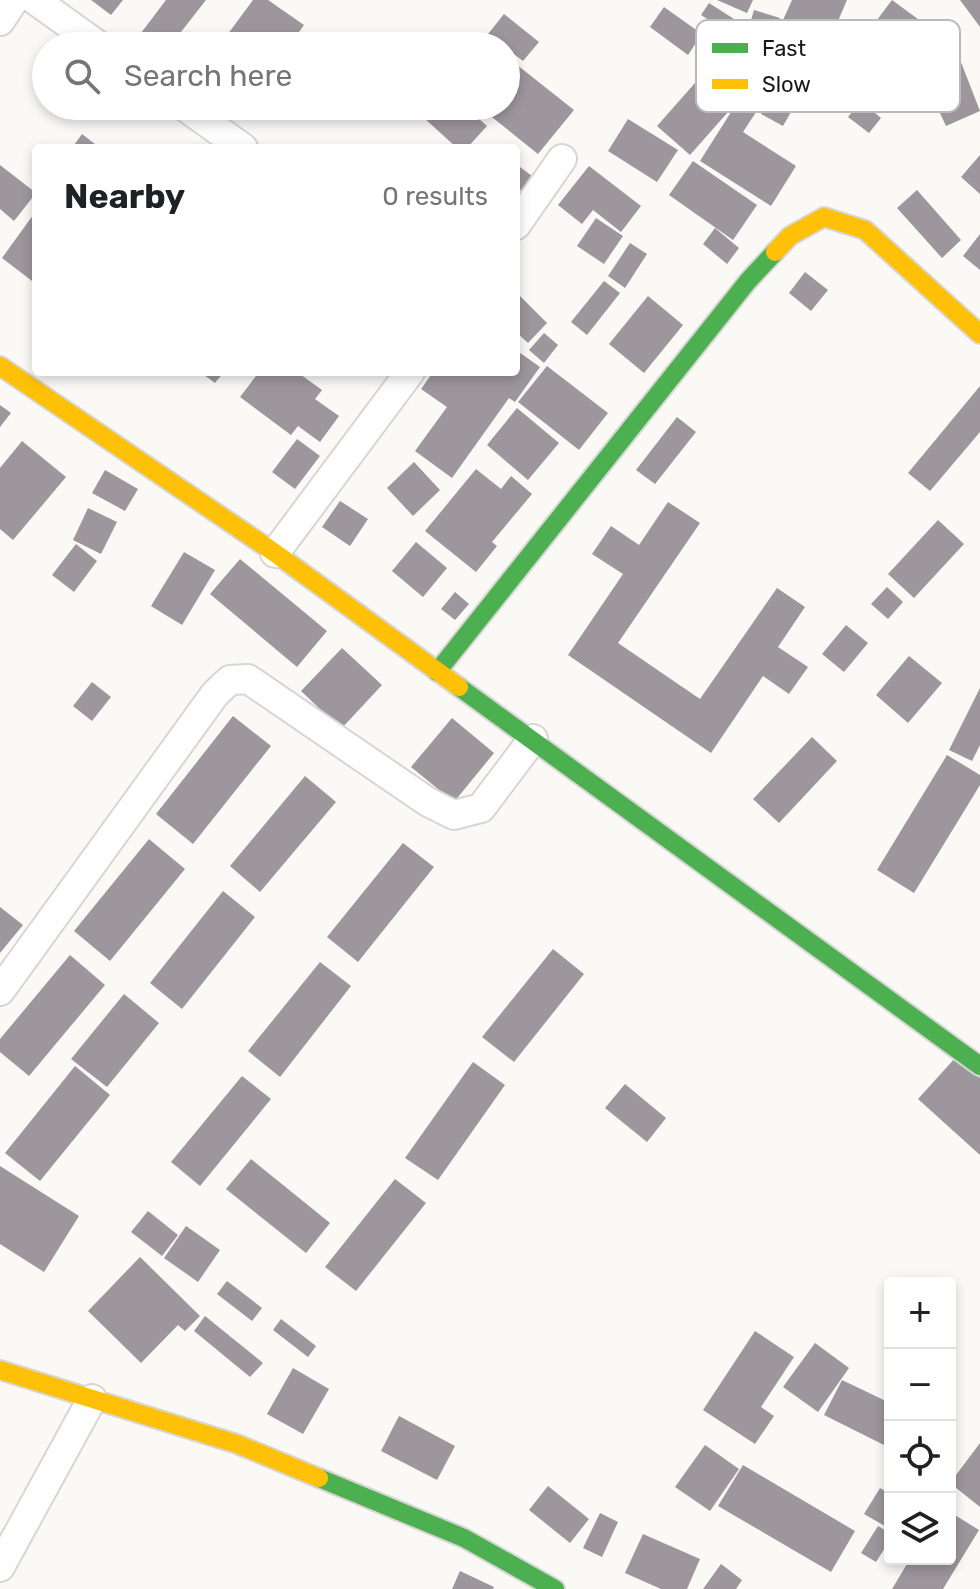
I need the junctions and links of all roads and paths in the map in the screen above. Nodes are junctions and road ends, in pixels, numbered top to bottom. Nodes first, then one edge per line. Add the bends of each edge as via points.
1 (14, 0) edge
2 (35, 0) edge
3 (0, 21) edge
4 (80, 32) edge
5 (204, 120) edge
6 (237, 144) edge
7 (562, 159) dead end
8 (520, 219) edge
9 (980, 334) edge
10 (0, 366) edge
11 (407, 376) edge
12 (275, 553) junction
13 (437, 672) junction
14 (533, 739) junction
15 (0, 991) edge
16 (980, 1066) edge
17 (0, 1370) edge
18 (92, 1399) junction
19 (0, 1567) edge
20 (555, 1589) edge

1 - 3 street
2 - 4 street
5 - 6 street
7 - 8 street
9 - 13 street via 865,230 824,217 790,236 748,281
10 - 12 street
11 - 12 street
12 - 13 street
13 - 14 street
14 - 15 street via 481,808 454,815 248,679 230,680
14 - 16 street
17 - 18 street
18 - 19 street
18 - 20 street via 237,1444 464,1538

